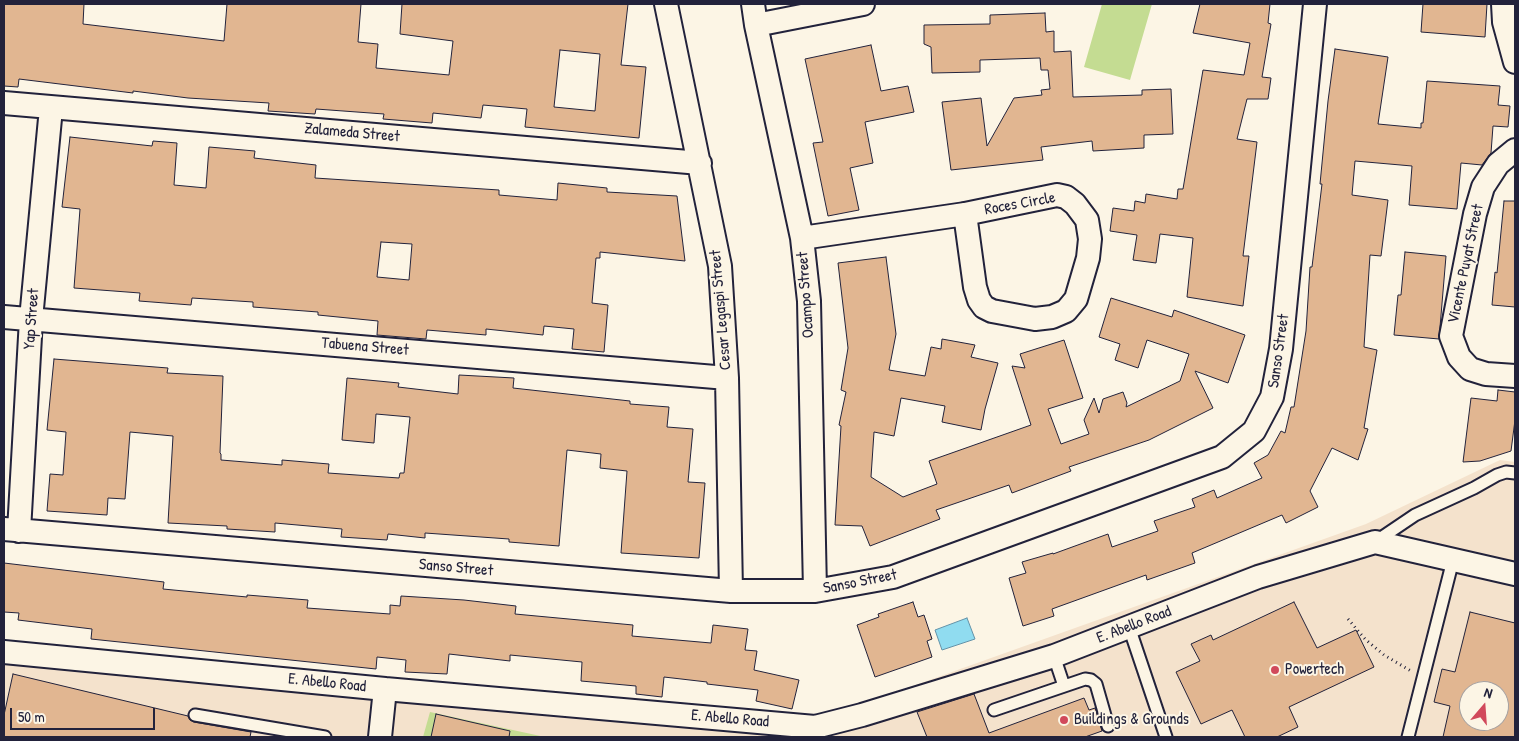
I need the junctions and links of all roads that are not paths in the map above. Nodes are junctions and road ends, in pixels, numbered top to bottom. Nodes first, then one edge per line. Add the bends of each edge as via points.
1 (666, 4) edge
2 (863, 4) edge
3 (1315, 4) edge
4 (1503, 4) edge
5 (755, 14) edge
6 (1515, 62) edge
7 (4, 103) edge
8 (51, 108) junction
9 (1515, 150) edge
10 (700, 163) junction
11 (964, 214) junction
12 (802, 238) junction
13 (4, 316) edge
14 (31, 319) junction
15 (1515, 376) edge
16 (727, 378) junction
17 (1515, 472) edge
18 (12, 530) edge
19 (1375, 542) junction
20 (1453, 560) junction
21 (1515, 574) edge
22 (731, 591) junction
23 (815, 591) junction
24 (1129, 627) junction
25 (4, 652) edge
26 (1054, 656) junction
27 (1064, 686) junction
28 (385, 689) junction
29 (994, 710) dead end
30 (195, 715) dead end
31 (1108, 726) dead end
32 (325, 737) edge
33 (380, 737) edge
34 (1166, 737) edge
35 (1408, 737) edge

1 - 10 street, Cesar Legaspi Street
2 - 5 street
3 - 23 street, Sanso Street via 1281,349 1272,398 1254,431 1222,457 893,578
4 - 6 street via 1504,22
5 - 12 street, Ocampo Street
7 - 8 street, Zalameda Street
8 - 10 street, Zalameda Street
8 - 14 street, Yap Street
9 - 15 street, Vicente Puyat Street via 1498,164 1483,188 1451,336 1459,358 1470,368 1486,374
10 - 16 street, Cesar Legaspi Street via 720,266
11 - 11 street, Roces Circle via 1057,196 1066,197 1075,204 1087,220 1090,239 1076,299 1066,311 1035,319 984,307 975,287
11 - 12 street, Roces Circle
12 - 23 street, Ocampo Street via 808,301
13 - 14 street, Tabuena Street
14 - 16 street, Tabuena Street
14 - 18 street, Yap Street
16 - 22 street, Cesar Legaspi Street
17 - 19 lane via 1497,475 1415,515
18 - 22 street, Sanso Street
19 - 20 street, E. Abello Road
19 - 24 street, E. Abello Road via 1258,577
20 - 21 street, E. Abello Road
20 - 35 lane
22 - 23 street, Sanso Street
24 - 26 street, E. Abello Road
24 - 34 lane
25 - 28 street, E. Abello Road
26 - 27 lane
26 - 28 street, E. Abello Road via 816,726
27 - 29 lane
27 - 31 lane via 1085,679 1096,684
28 - 33 street
30 - 32 lane

